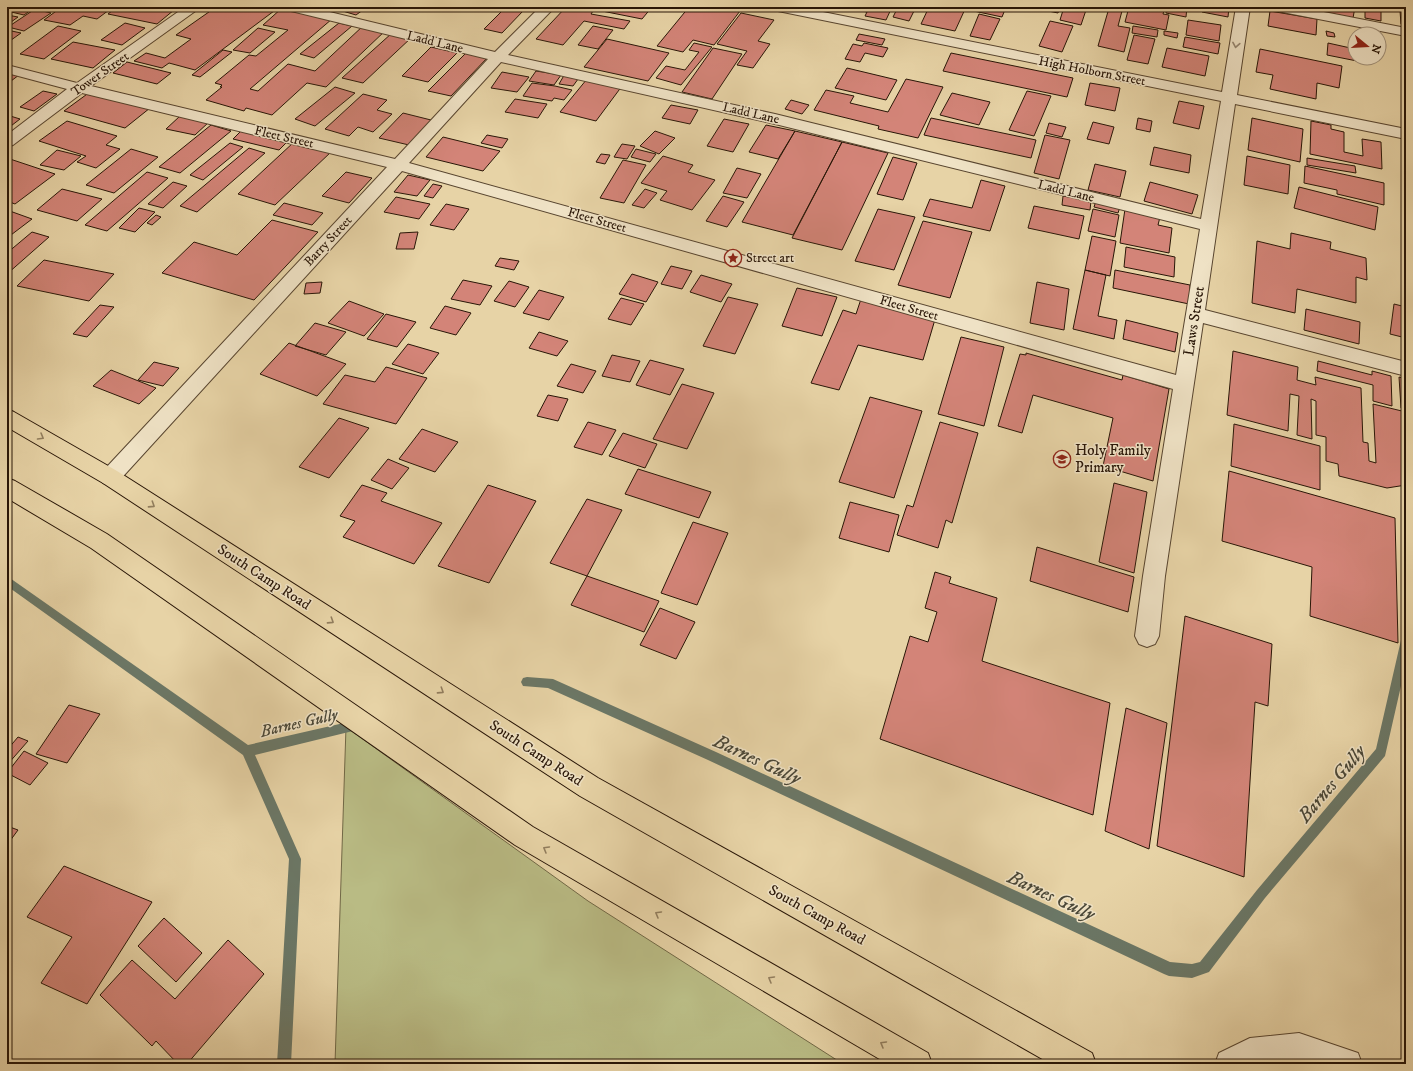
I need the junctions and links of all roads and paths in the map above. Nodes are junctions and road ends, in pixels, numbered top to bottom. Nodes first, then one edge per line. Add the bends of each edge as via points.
1 (194, 7) edge
2 (292, 7) edge
3 (548, 7) edge
4 (778, 7) edge
5 (1243, 7) edge
6 (1277, 7) edge
7 (1406, 32) edge
8 (498, 57) junction
9 (7, 69) edge
10 (79, 88) junction
11 (1227, 98) junction
12 (1406, 134) edge
13 (7, 142) edge
14 (399, 165) junction
15 (1208, 226) junction
16 (1195, 314) junction
17 (1406, 369) edge
18 (1183, 384) junction
19 (7, 417) edge
20 (110, 477) junction
21 (7, 486) edge
22 (1147, 636) dead end
23 (917, 1064) edge
24 (1081, 1064) edge
25 (1230, 1064) edge
26 (1348, 1064) edge

1 - 10 street, Tower Street
2 - 8 street, Ladd Lane
3 - 8 street, Barry Street
4 - 11 street, High Holborn Street
5 -> 11 street, Laws Street
6 - 7 street
8 - 14 street, Barry Street
8 - 15 street, Ladd Lane via 775,119
9 - 10 street, Fleet Street
10 - 13 street, Tower Street
10 - 14 street, Fleet Street
11 - 12 street, High Holborn Street
11 - 15 street, Laws Street
14 - 18 street, Fleet Street
14 - 20 street, Barry Street
15 - 16 street, Laws Street
16 - 17 street
16 - 18 street, Laws Street
18 - 22 street, Laws Street
19 -> 20 main road, South Camp Road
20 -> 24 main road, South Camp Road via 589,787
23 -> 21 main road via 524,836 99,541
25 - 26 street via 1250,1052 1299,1048

